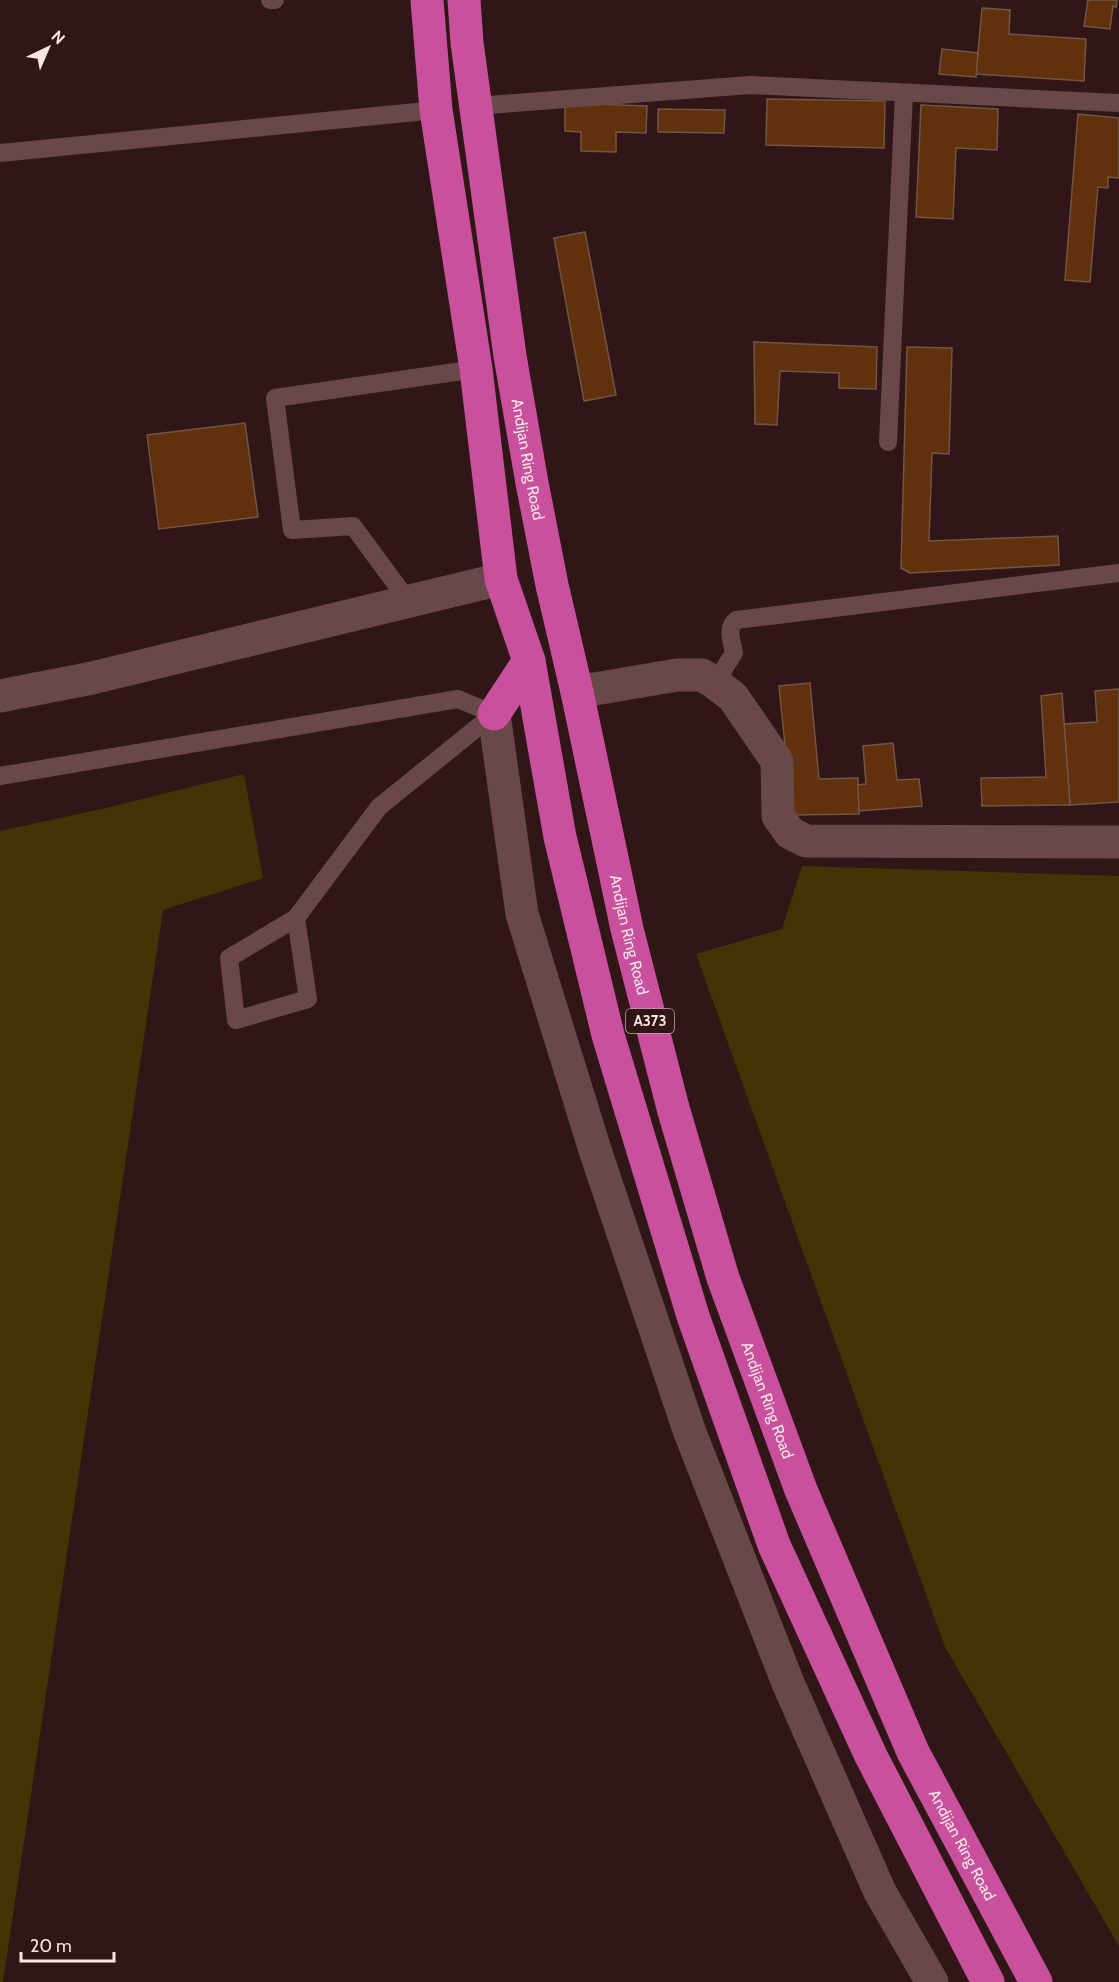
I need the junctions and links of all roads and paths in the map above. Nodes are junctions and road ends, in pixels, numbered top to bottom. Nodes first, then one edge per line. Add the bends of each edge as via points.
1 (270, 0) edge
2 (275, 0) edge
3 (427, 0) edge
4 (464, 0) edge
5 (904, 93) junction
6 (1119, 103) edge
7 (476, 106) junction
8 (436, 110) junction
9 (0, 153) edge
10 (476, 369) junction
11 (888, 442) dead end
12 (1119, 573) edge
13 (501, 579) junction
14 (409, 602) junction
15 (529, 661) junction
16 (716, 683) junction
17 (577, 692) junction
18 (0, 696) edge
19 (494, 714) junction
20 (0, 776) edge
21 (1119, 842) edge
22 (296, 918) junction
23 (932, 1982) edge
24 (988, 1982) edge
25 (1036, 1982) edge

1 - 2 lane
3 - 8 highway, A373
4 - 7 highway, Andijan Ring Road / A373
5 - 6 lane
5 - 7 lane via 750,85
5 - 11 lane
7 - 17 highway, Andijan Ring Road / A373 via 514,380 552,585
8 - 9 lane
8 - 10 highway, A373
10 - 13 highway, A373
10 - 14 lane via 275,398 292,530 353,526
12 - 16 lane via 736,620 730,629 734,653
13 - 14 street
13 - 15 highway, A373
14 - 18 street via 92,678
15 - 19 highway
15 - 24 highway, A373 via 560,837 608,1035 693,1316 774,1545 871,1756
16 - 17 street via 702,675 676,675
16 - 21 street via 733,697 769,746 777,761 778,816 790,833 806,841
17 - 25 highway, Andijan Ring Road / A373 via 627,929 673,1108 723,1278 801,1490 913,1752
19 - 20 lane via 458,699
19 - 22 lane via 379,807
19 - 23 street via 522,914 595,1150 689,1430 788,1683 875,1881
22 - 22 lane via 229,958 236,1020 308,999

